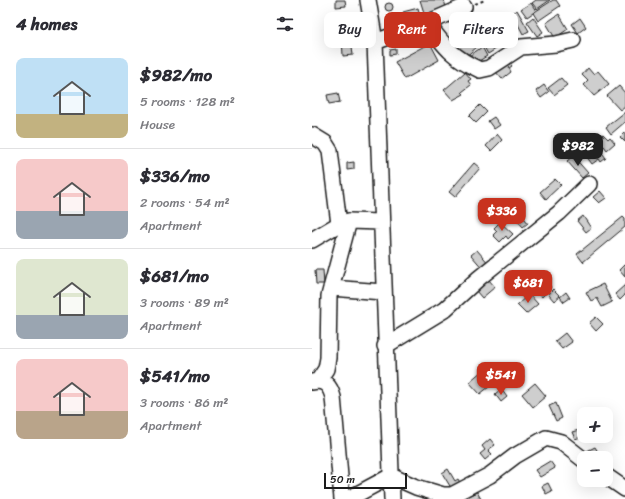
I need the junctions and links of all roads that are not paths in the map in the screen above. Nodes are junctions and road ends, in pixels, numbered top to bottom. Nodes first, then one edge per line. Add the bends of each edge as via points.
1 (368, 0) edge
2 (464, 7) dead end
3 (370, 12) edge
4 (441, 17) edge
5 (573, 40) dead end
6 (441, 42) edge
7 (375, 48) edge
8 (312, 135) edge
9 (589, 184) dead end
10 (344, 222) junction
11 (380, 222) junction
12 (312, 240) edge
13 (331, 288) junction
14 (383, 292) junction
15 (385, 346) junction
16 (315, 382) edge
17 (577, 454) edge
18 (390, 476) junction
19 (613, 481) edge
20 (625, 489) edge
21 (365, 494) edge
22 (342, 499) edge
23 (348, 499) edge
24 (392, 499) edge

1 - 3 street
2 - 4 street
5 - 6 street via 521,47 489,68 480,70 457,58
7 - 11 street
8 - 10 street via 325,143 330,151
9 - 15 street via 559,213 444,310
10 - 11 street
10 - 12 street
10 - 13 street
11 - 14 street
13 - 14 street
13 - 16 street via 328,358 326,369
14 - 15 street
15 - 18 street
16 - 22 street via 330,386 333,397
17 - 18 street via 563,443 546,438 515,456 490,475 452,494 443,495
18 - 21 street
18 - 24 street
19 - 20 street
21 - 23 street

